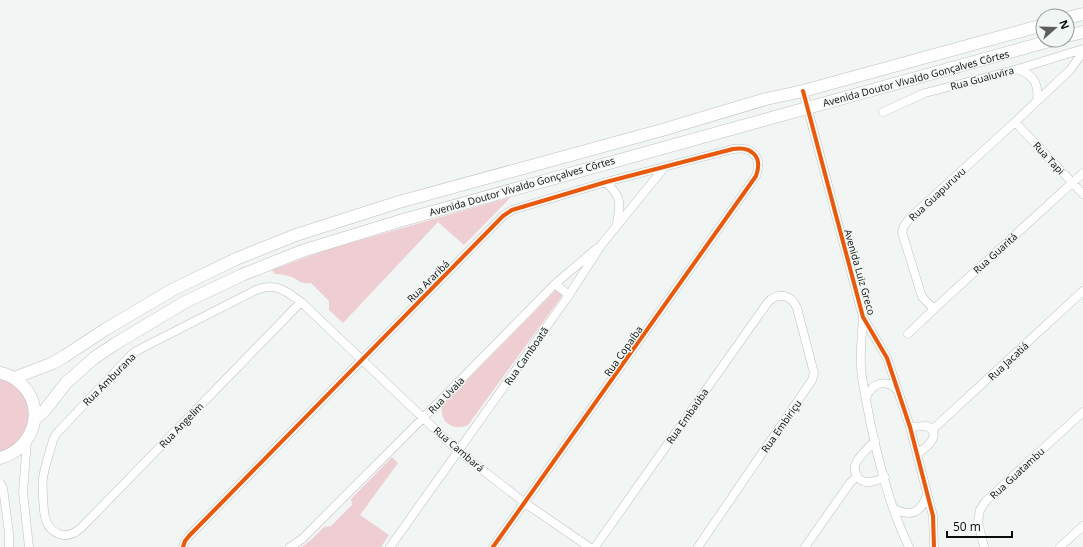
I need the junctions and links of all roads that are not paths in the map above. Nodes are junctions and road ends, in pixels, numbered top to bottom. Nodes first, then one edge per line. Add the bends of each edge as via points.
1 (1035, 27) edge
2 (1035, 45) edge
3 (1083, 49) edge
4 (1083, 52) edge
5 (1018, 69) junction
6 (803, 91) junction
7 (1036, 101) junction
8 (807, 108) junction
9 (883, 112) dead end
10 (1015, 122) junction
11 (756, 157) joint
12 (664, 168) junction
13 (1083, 173) edge
14 (606, 182) junction
15 (1072, 183) junction
16 (1083, 194) edge
17 (617, 225) junction
18 (602, 244) junction
19 (554, 284) junction
20 (286, 291) joint
21 (1083, 291) edge
22 (569, 295) junction
23 (786, 296) joint
24 (301, 302) junction
25 (934, 309) junction
26 (863, 317) junction
27 (908, 334) dead end
28 (362, 359) junction
29 (0, 372) edge
30 (14, 378) junction
31 (899, 392) junction
32 (866, 400) junction
33 (1083, 412) edge
34 (423, 418) junction
35 (34, 420) junction
36 (910, 426) junction
37 (932, 430) junction
38 (27, 441) junction
39 (875, 441) junction
40 (458, 451) junction
41 (917, 454) junction
42 (0, 458) edge
43 (857, 476) junction
44 (884, 478) junction
45 (0, 483) edge
46 (927, 495) junction
47 (525, 503) junction
48 (894, 509) junction
49 (1083, 526) edge
50 (55, 532) joint
51 (9, 547) edge
52 (29, 547) edge
53 (183, 547) edge
54 (290, 547) edge
55 (390, 547) edge
56 (493, 547) edge
57 (589, 547) edge
58 (595, 547) edge
59 (698, 547) edge
60 (805, 547) edge
61 (909, 547) edge
62 (934, 547) edge
63 (984, 547) edge
64 (1060, 547) edge

1 - 6 main road, Avenida Doutor Vivaldo Gonçalves Côrtes
2 - 8 main road, Avenida Doutor Vivaldo Gonçalves Côrtes
3 - 5 street, Rua Guaiuvira
4 - 7 street, Rua Guapuruvu via 1070,70
5 - 7 street via 1033,78 1038,92
5 - 9 street, Rua Guaiuvira via 925,94
6 - 8 street, Avenida Luiz Greco
6 - 30 main road, Avenida Doutor Vivaldo Gonçalves Côrtes via 399,202 296,235 236,259 174,289 59,359
7 - 10 street, Rua Guapuruvu
8 - 26 street, Avenida Luiz Greco
8 - 35 main road, Avenida Doutor Vivaldo Gonçalves Côrtes via 403,220 302,251 242,275 185,302 94,358 66,383
10 - 15 street, Rua Tapi
10 - 25 street, Rua Guapuruvu via 904,226 902,232 922,297
11 - 12 street, Rua Araribá via 748,149 737,148
11 - 47 street, Rua Copaíba via 759,169 756,176
12 - 14 street, Rua Araribá
12 - 17 street, Rua Camboatã
13 - 15 street, Rua Guaritá
14 - 17 street via 620,202
14 - 28 street, Rua Araribá via 512,210 503,216
15 - 16 street, Rua Tapi
15 - 25 street, Rua Guaritá
17 - 18 street, Rua Camboatã
18 - 19 street, Rua Uvaia
18 - 22 street, Rua Camboatã
19 - 22 street
19 - 34 street, Rua Uvaia
20 - 24 street, Rua Cambará
20 - 50 street, Rua Amburana via 271,286 256,290 142,348 126,360 53,440 42,480 44,515 46,522
21 - 37 street, Rua Jacatiá
22 - 40 street, Rua Camboatã
23 - 58 street, Rua Embaúba via 776,296 768,302
23 - 59 street, Rua Embiriçu via 797,308 814,373 812,380
24 - 28 street, Rua Cambará
24 - 50 street, Rua Angelim via 76,533 62,535
25 - 27 street, Rua Guaritá
26 - 31 street, Avenida Luiz Greco via 887,358
26 - 32 street, Avenida Luiz Greco via 861,367
28 - 34 street, Rua Cambará
28 - 53 street, Rua Araribá via 189,536
29 - 30 main road
30 - 35 main road via 30,396
31 - 32 street via 894,386 881,383 869,392
31 - 36 street, Avenida Luiz Greco
32 - 39 street, Avenida Luiz Greco
33 - 63 street, Rua Guatambu via 980,510 978,522
34 - 40 street, Rua Cambará
34 - 54 street, Rua Uvaia via 302,539
35 - 38 main road
36 - 37 street via 927,426
36 - 41 street, Avenida Luiz Greco
37 - 41 street via 932,440
38 - 42 main road via 8,456
38 - 52 street via 23,492
39 - 43 street via 858,460 855,468
39 - 44 street, Avenida Luiz Greco
40 - 47 street, Rua Cambará
40 - 55 street, Rua Camboatã
41 - 46 street, Avenida Luiz Greco
43 - 44 street via 860,480 868,482
43 - 60 street via 850,482
44 - 48 street, Avenida Luiz Greco
45 - 51 street via 3,488
46 - 48 street via 918,511 905,513
46 - 62 street, Avenida Luiz Greco via 933,516
47 - 56 street, Rua Copaíba
47 - 57 street, Rua Cambará
48 - 61 street, Avenida Luiz Greco
49 - 64 street

